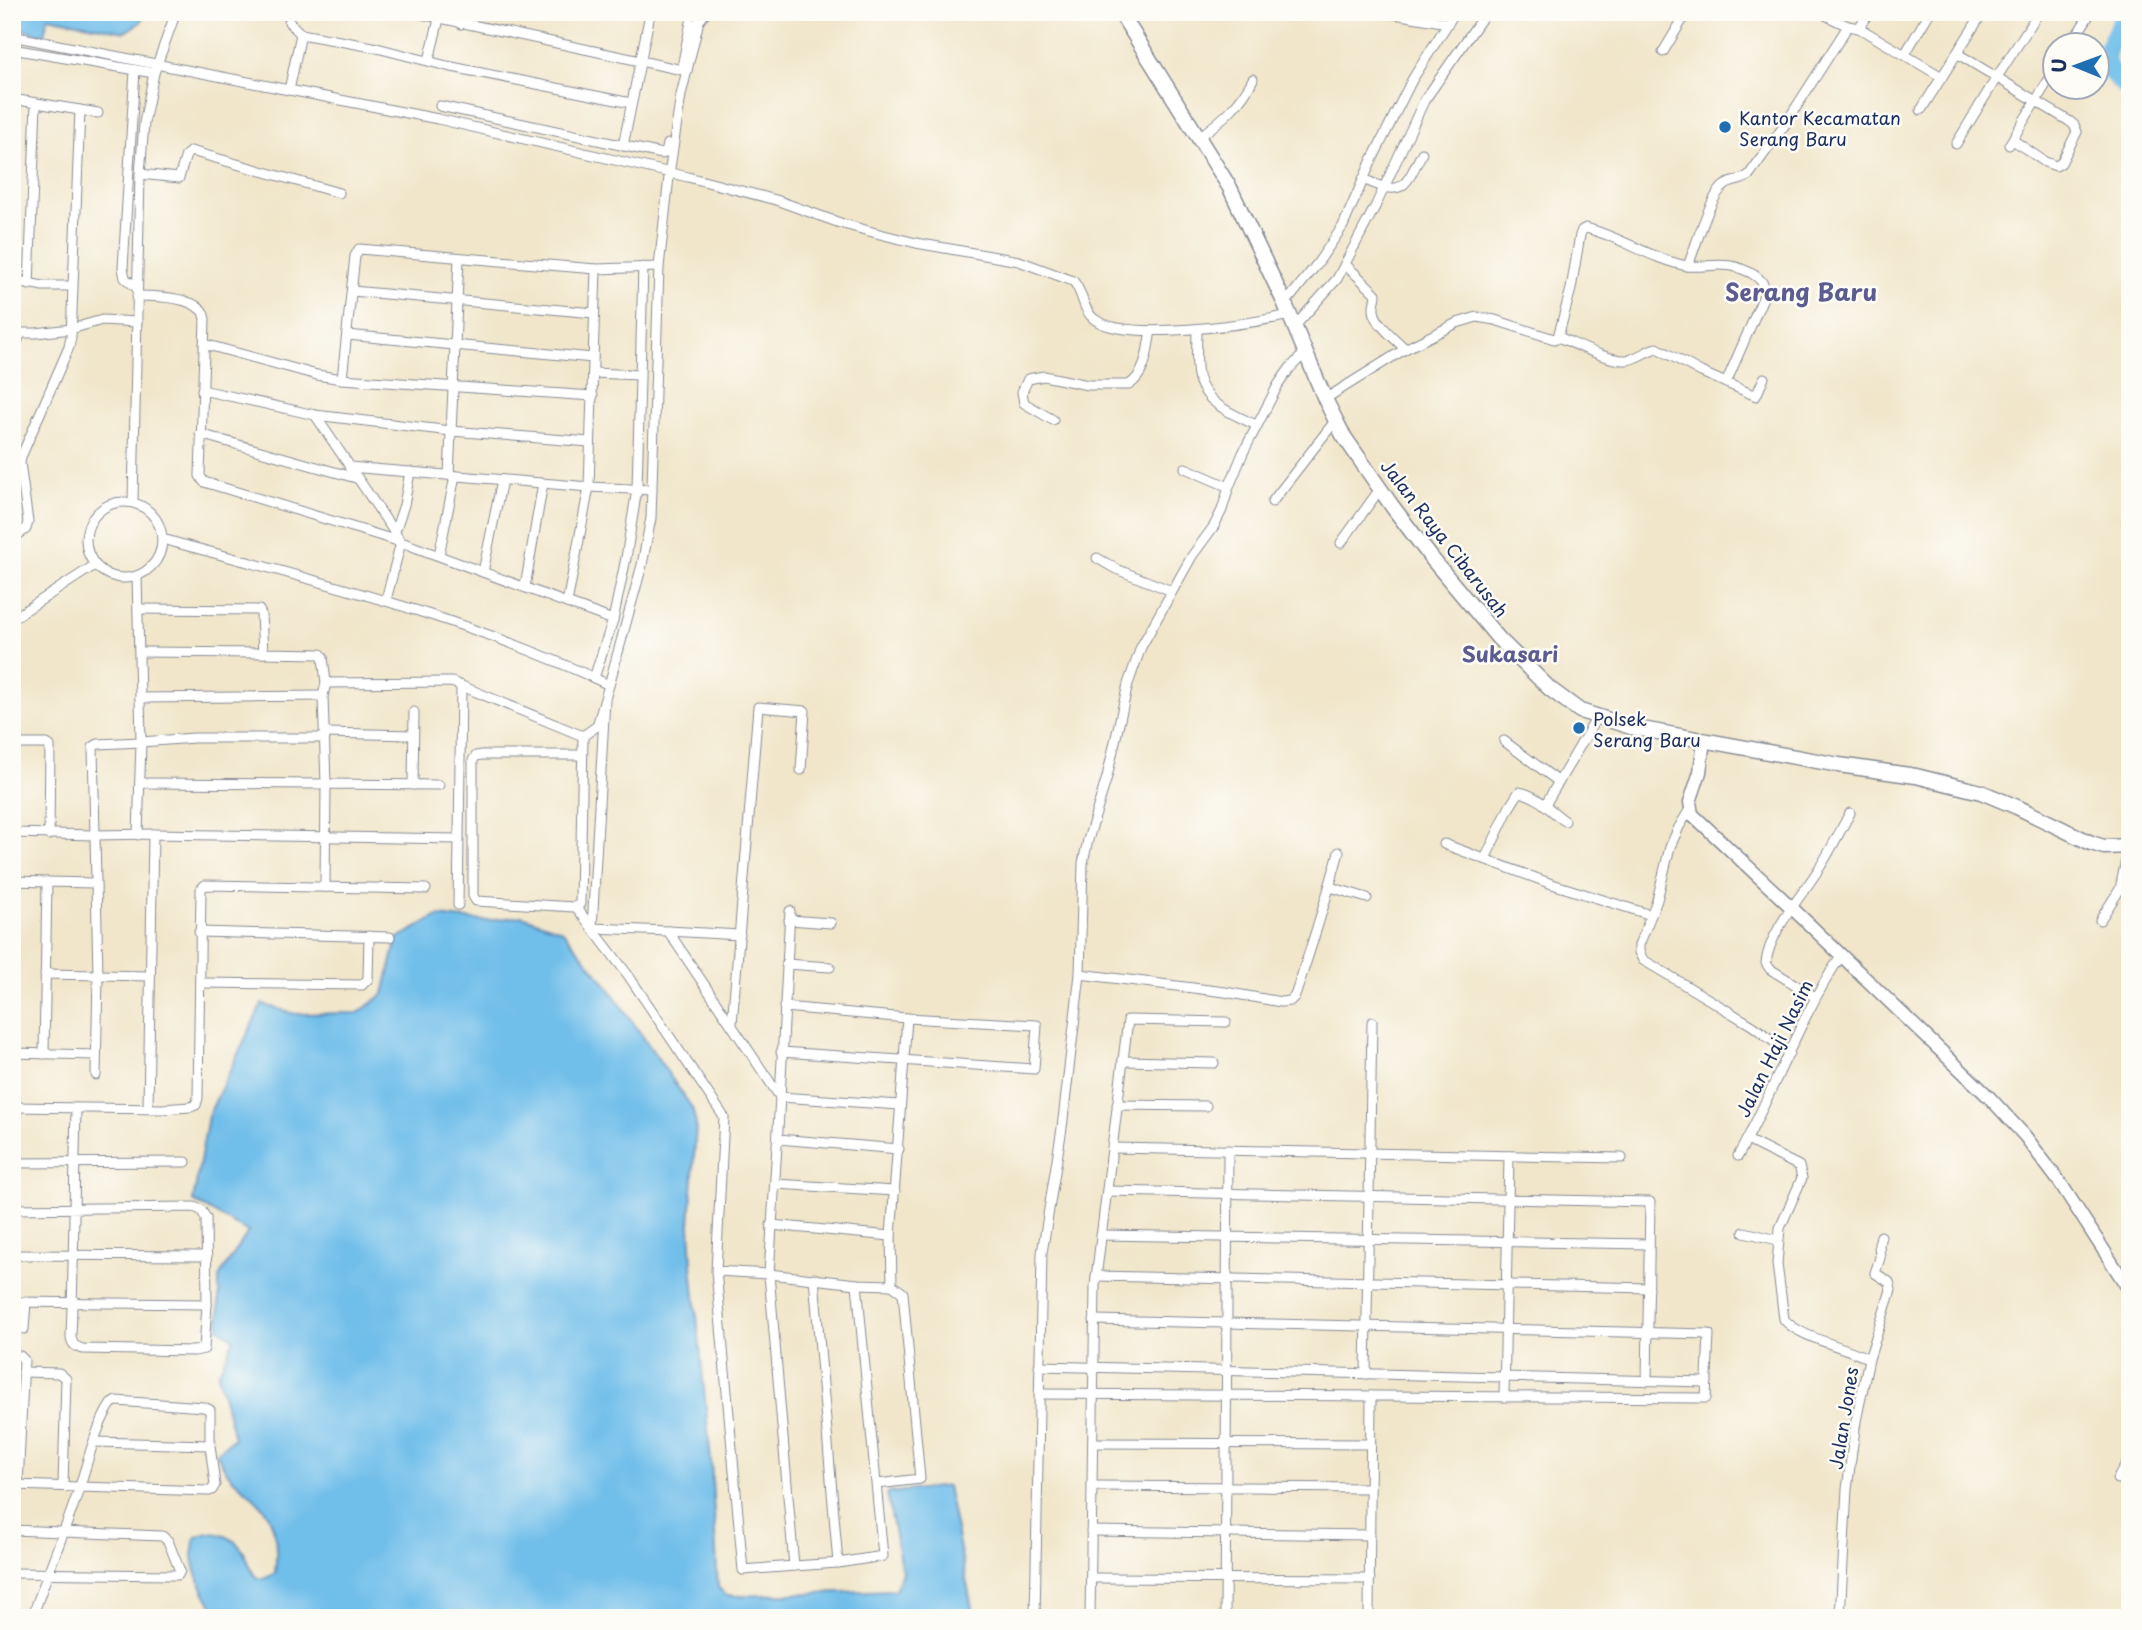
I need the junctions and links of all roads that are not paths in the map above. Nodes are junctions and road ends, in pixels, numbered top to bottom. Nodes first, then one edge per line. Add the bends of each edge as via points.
1 (176, 12) edge
2 (412, 12) edge
3 (464, 12) edge
4 (706, 12) edge
5 (1120, 12) edge
6 (1455, 12) edge
7 (1486, 12) edge
8 (1687, 12) edge
9 (1819, 12) edge
10 (1868, 12) edge
11 (1930, 12) edge
12 (1983, 12) edge
13 (2039, 12) edge
14 (2091, 12) edge
15 (1389, 13) edge
16 (650, 15) dead end
17 (439, 19) junction
18 (289, 22) dead end
19 (691, 22) dead end
20 (1448, 23) junction
21 (461, 24) junction
22 (1848, 26) junction
23 (1859, 28) junction
24 (2079, 32) edge
25 (301, 34) junction
26 (12, 36) edge
27 (46, 44) junction
28 (12, 49) edge
29 (1663, 52) dead end
30 (1905, 54) junction
31 (1958, 54) junction
32 (43, 55) junction
33 (429, 60) junction
34 (639, 61) junction
35 (155, 69) junction
36 (135, 70) junction
37 (684, 70) junction
38 (1942, 77) junction
39 (1997, 77) junction
40 (1253, 79) dead end
41 (289, 90) junction
42 (2040, 94) edge
43 (12, 99) edge
44 (2036, 101) junction
45 (36, 103) junction
46 (631, 103) junction
47 (440, 106) dead end
48 (80, 110) junction
49 (1921, 110) dead end
50 (98, 113) dead end
51 (1199, 137) junction
52 (1956, 144) dead end
53 (622, 146) junction
54 (1422, 153) dead end
55 (670, 173) junction
56 (140, 174) junction
57 (1363, 179) junction
58 (1384, 188) junction
59 (340, 192) dead end
60 (459, 259) junction
61 (1345, 264) junction
62 (1688, 266) junction
63 (643, 267) junction
64 (659, 267) junction
65 (596, 269) junction
66 (12, 280) edge
67 (29, 285) junction
68 (72, 286) junction
69 (352, 291) junction
70 (137, 292) junction
71 (457, 300) junction
72 (594, 313) junction
73 (1290, 315) junction
74 (137, 322) junction
75 (1197, 329) junction
76 (71, 330) junction
77 (17, 331) edge
78 (1151, 331) junction
79 (347, 335) junction
80 (1558, 337) junction
81 (204, 344) junction
82 (455, 345) junction
83 (1405, 349) junction
84 (12, 353) edge
85 (1305, 353) junction
86 (593, 358) junction
87 (593, 373) junction
88 (639, 375) junction
89 (1764, 378) dead end
90 (342, 379) junction
91 (1726, 383) junction
92 (453, 388) junction
93 (202, 390) junction
94 (593, 396) junction
95 (1325, 399) junction
96 (315, 415) junction
97 (1053, 420) dead end
98 (1335, 421) junction
99 (1256, 425) junction
100 (451, 431) junction
101 (200, 434) junction
102 (590, 442) junction
103 (349, 467) junction
104 (1185, 468) dead end
105 (410, 472) junction
106 (452, 476) junction
107 (356, 478) junction
108 (502, 480) junction
109 (544, 483) junction
110 (589, 487) junction
111 (1229, 487) junction
112 (637, 489) junction
113 (1380, 489) junction
114 (652, 490) junction
115 (133, 502) junction
116 (1272, 502) dead end
117 (398, 538) junction
118 (12, 539) edge
119 (162, 539) junction
120 (1341, 543) dead end
121 (439, 555) junction
122 (1097, 558) dead end
123 (95, 565) junction
124 (483, 572) junction
125 (137, 576) junction
126 (525, 587) junction
127 (1172, 591) junction
128 (386, 600) junction
129 (567, 603) junction
130 (139, 609) junction
131 (12, 619) edge
132 (613, 620) junction
133 (140, 652) junction
134 (263, 653) junction
135 (594, 678) junction
136 (326, 683) junction
137 (609, 685) junction
138 (461, 686) junction
139 (323, 696) junction
140 (140, 698) junction
141 (605, 701) junction
142 (414, 712) dead end
143 (1597, 717) junction
144 (413, 735) junction
145 (326, 736) junction
146 (583, 736) junction
147 (1704, 740) junction
148 (141, 741) junction
149 (1504, 741) dead end
150 (12, 744) edge
151 (582, 755) junction
152 (801, 770) dead end
153 (1559, 782) junction
154 (140, 783) junction
155 (326, 784) junction
156 (413, 785) junction
157 (439, 785) dead end
158 (1545, 805) junction
159 (1690, 809) junction
160 (1850, 814) dead end
161 (1564, 821) dead end
162 (12, 833) edge
163 (153, 834) junction
164 (49, 835) junction
165 (94, 835) junction
166 (138, 835) junction
167 (325, 837) junction
168 (459, 839) junction
169 (1444, 844) dead end
170 (2129, 846) edge
171 (1339, 852) dead end
172 (1485, 859) junction
173 (12, 881) edge
174 (47, 882) junction
175 (95, 883) junction
176 (325, 887) junction
177 (1330, 887) junction
178 (426, 889) dead end
179 (1367, 898) dead end
180 (458, 905) dead end
181 (576, 907) junction
182 (1792, 908) junction
183 (1651, 915) junction
184 (2100, 920) dead end
185 (831, 923) dead end
186 (592, 928) junction
187 (668, 931) junction
188 (199, 932) junction
189 (740, 935) junction
190 (369, 936) junction
191 (390, 937) dead end
192 (1841, 956) junction
193 (786, 964) junction
194 (830, 967) dead end
195 (45, 974) junction
196 (1080, 974) junction
197 (98, 975) junction
198 (150, 976) junction
199 (201, 983) junction
200 (1815, 997) junction
201 (784, 1007) junction
202 (907, 1018) junction
203 (1226, 1022) dead end
204 (1372, 1022) dead end
205 (732, 1025) junction
206 (781, 1052) junction
207 (1789, 1052) junction
208 (12, 1053) edge
209 (44, 1054) junction
210 (96, 1055) junction
211 (905, 1061) junction
212 (1123, 1061) junction
213 (1214, 1063) dead end
214 (96, 1074) dead end
215 (780, 1097) junction
216 (900, 1105) junction
217 (1117, 1105) junction
218 (1206, 1106) dead end
219 (12, 1107) edge
220 (148, 1108) junction
221 (76, 1109) junction
222 (778, 1139) junction
223 (1747, 1140) junction
224 (1112, 1148) junction
225 (899, 1149) junction
226 (1227, 1150) junction
227 (1370, 1153) junction
228 (1509, 1156) junction
229 (1738, 1156) dead end
230 (1622, 1158) dead end
231 (74, 1162) junction
232 (186, 1162) dead end
233 (12, 1163) edge
234 (775, 1184) junction
235 (895, 1191) junction
236 (1107, 1191) junction
237 (1227, 1193) junction
238 (1369, 1196) junction
239 (1508, 1199) junction
240 (12, 1209) edge
241 (73, 1209) junction
242 (771, 1225) junction
243 (1744, 1232) dead end
244 (1101, 1235) junction
245 (891, 1236) junction
246 (1881, 1236) dead end
247 (1227, 1237) junction
248 (1368, 1239) junction
249 (1778, 1240) junction
250 (1507, 1242) junction
251 (1650, 1244) junction
252 (12, 1255) edge
253 (73, 1256) junction
254 (206, 1256) junction
255 (716, 1270) junction
256 (769, 1274) junction
257 (1096, 1276) junction
258 (814, 1278) junction
259 (1227, 1279) junction
260 (1367, 1282) junction
261 (857, 1284) junction
262 (892, 1285) junction
263 (1506, 1285) junction
264 (1649, 1288) junction
265 (2130, 1291) edge
266 (12, 1302) edge
267 (26, 1302) junction
268 (72, 1302) junction
269 (207, 1304) junction
270 (1094, 1320) junction
271 (1227, 1323) junction
272 (1367, 1326) junction
273 (24, 1329) dead end
274 (1506, 1329) junction
275 (1648, 1333) junction
276 (12, 1355) edge
277 (1869, 1359) junction
278 (1039, 1366) junction
279 (1094, 1368) junction
280 (1226, 1371) junction
281 (23, 1372) junction
282 (1366, 1374) junction
283 (1505, 1377) junction
284 (1647, 1381) junction
285 (1707, 1382) junction
286 (1039, 1394) junction
287 (1093, 1394) junction
288 (1226, 1395) junction
289 (1371, 1396) junction
290 (1504, 1397) junction
291 (17, 1400) edge
292 (16, 1442) edge
293 (95, 1442) junction
294 (1093, 1443) junction
295 (1226, 1444) junction
296 (1371, 1444) junction
297 (210, 1445) junction
298 (2130, 1457) edge
299 (2117, 1479) dead end
300 (877, 1484) junction
301 (15, 1485) edge
302 (63, 1486) junction
303 (1092, 1486) junction
304 (80, 1487) junction
305 (1226, 1487) junction
306 (1370, 1488) junction
307 (12, 1530) edge
308 (65, 1531) junction
309 (1091, 1531) junction
310 (1225, 1533) junction
311 (1370, 1535) junction
312 (838, 1563) junction
313 (794, 1566) junction
314 (12, 1573) edge
315 (47, 1574) junction
316 (1091, 1578) junction
317 (1225, 1579) junction
318 (1370, 1579) junction
319 (32, 1618) edge
320 (1035, 1618) edge
321 (1090, 1618) edge
322 (1225, 1618) edge
323 (1370, 1618) edge
324 (1840, 1618) edge

1 - 35 street
2 - 17 street
3 - 21 street
4 - 37 street
5 - 51 main road, Jalan Raya Cibarusah
6 - 20 street
7 - 58 street via 1424,101
8 - 29 street
9 - 22 street
10 - 23 street
11 - 30 street
12 - 31 street
13 - 39 street
14 - 24 street
15 - 20 street
16 - 34 street
17 - 21 street
17 - 33 street
18 - 25 street
19 - 37 street
20 - 57 street via 1412,80
21 - 34 street
22 - 23 street
22 - 62 street via 1748,175 1719,191
23 - 30 street
25 - 33 street
25 - 41 street
26 - 27 street
27 - 32 street
27 - 35 street
28 - 32 street
30 - 38 street
31 - 38 street
31 - 39 street
32 - 36 street
33 - 46 street
34 - 37 street
34 - 46 street
35 - 36 street
35 - 41 street
35 - 56 street
36 - 70 street via 123,268
37 - 53 street via 666,153
37 - 55 street
38 - 49 street
39 - 44 street
39 - 52 street
40 - 51 street via 1236,106
41 - 55 street
42 - 44 street
43 - 45 street
44 - 44 street via 2011,142 2056,166 2077,130
45 - 48 street
45 - 67 street
46 - 53 street
47 - 53 street
48 - 50 street
48 - 68 street
51 - 73 main road, Jalan Raya Cibarusah via 1230,188
54 - 58 street via 1403,186
55 - 64 street
55 - 78 street via 776,200 876,233 1045,269 1078,286 1095,320
56 - 59 street via 179,178 191,151
56 - 70 street
57 - 58 street
57 - 73 street via 1343,226
58 - 61 street
60 - 65 street
60 - 69 street via 359,250
60 - 71 street
61 - 73 street via 1337,279
61 - 83 street via 1376,294 1376,318
62 - 80 street via 1603,232 1582,230
62 - 91 street via 1735,267 1765,285
63 - 64 street
63 - 65 street
63 - 88 street
64 - 114 street
65 - 72 street
66 - 67 street
67 - 68 street
68 - 76 street
69 - 71 street
69 - 79 street
70 - 74 street
70 - 81 street via 200,308 205,319
71 - 72 street
71 - 82 street
72 - 86 street
73 - 75 street
73 - 85 main road, Jalan Raya Cibarusah
74 - 76 street via 102,320
74 - 115 street
75 - 78 street
75 - 99 street via 1198,375 1208,398
76 - 77 street
76 - 118 street via 69,347 21,457 29,522
77 - 84 street
78 - 97 street via 1141,372 1129,384 1088,384 1044,376 1028,379 1022,391 1024,403
79 - 82 street
79 - 90 street
80 - 83 street via 1549,339 1477,317
80 - 91 street via 1617,359 1635,358 1657,348
81 - 90 street
81 - 93 street
82 - 86 street
82 - 92 street
83 - 95 street
85 - 95 main road, Jalan Raya Cibarusah
85 - 99 street via 1278,384
86 - 87 street
87 - 88 street
87 - 94 street
88 - 112 street
89 - 91 street via 1756,396
90 - 92 street
92 - 94 street
92 - 100 street
93 - 96 street
93 - 101 street
94 - 102 street
95 - 98 main road, Jalan Raya Cibarusah
96 - 100 street
96 - 103 street
98 - 113 main road, Jalan Raya Cibarusah
98 - 116 street
99 - 111 street
100 - 102 street
100 - 106 street
101 - 107 street
101 - 117 street via 200,475 206,483
102 - 110 street
103 - 105 street
103 - 107 street
104 - 111 street
105 - 106 street
105 - 117 street
106 - 108 street
106 - 121 street
107 - 117 street
108 - 109 street
108 - 124 street
109 - 110 street
109 - 126 street
110 - 112 street
110 - 129 street
111 - 127 street via 1214,526
112 - 114 street
112 - 132 street
113 - 120 street
113 - 143 main road, Jalan Raya Cibarusah via 1499,639 1564,701
114 - 137 street via 649,537
115 - 119 street via 153,515
115 - 123 street via 119,501 95,514 85,540
117 - 121 street
117 - 128 street
119 - 125 street via 155,561
119 - 128 street
121 - 124 street
122 - 127 street
123 - 125 street via 114,576
123 - 131 street
124 - 126 street
125 - 130 street
126 - 129 street
127 - 196 street via 1148,633 1128,684 1088,840 1083,863
128 - 135 street
129 - 132 street
130 - 133 street
130 - 134 street via 259,610
132 - 135 street
133 - 134 street
133 - 140 street
134 - 136 street via 318,653 323,657
135 - 137 street
136 - 138 street via 448,682
136 - 139 street
137 - 141 street
138 - 146 street
138 - 168 street
139 - 140 street
139 - 145 street
140 - 148 street
141 - 146 street via 597,726
141 - 186 street
142 - 144 street
143 - 147 main road, Jalan Raya Cibarusah
143 - 153 street
144 - 145 street
144 - 156 street
145 - 148 street
145 - 155 street
146 - 151 street
147 - 159 street
147 - 170 main road, Jalan Raya Cibarusah via 1946,783 1999,799 2091,843
148 - 154 street
148 - 165 street via 93,747
149 - 153 street
150 - 164 street via 50,746
151 - 181 street via 580,904
151 - 181 street via 482,755 473,760 476,901
152 - 189 street via 805,711 758,707
153 - 158 street
154 - 155 street
154 - 166 street
155 - 156 street
155 - 167 street
156 - 157 street
158 - 161 street
158 - 172 street via 1519,792
159 - 182 street
159 - 183 street via 1670,847
160 - 182 street
162 - 164 street
163 - 166 street
163 - 167 street
163 - 198 street
164 - 165 street
165 - 166 street
165 - 175 street
167 - 168 street
167 - 176 street
168 - 180 street
169 - 172 street
170 - 184 street via 2120,889
171 - 177 street
172 - 183 street
173 - 174 street
174 - 175 street
174 - 195 street
175 - 197 street
176 - 178 street
176 - 188 street via 205,885
177 - 179 street
177 - 196 street via 1290,1001
181 - 186 street
182 - 192 street
182 - 200 street via 1772,941 1766,963
183 - 207 street via 1639,945 1643,960
185 - 193 street via 789,916
186 - 187 street
186 - 255 street via 724,1117
187 - 189 street
187 - 205 street
188 - 190 street
188 - 199 street
189 - 205 street
190 - 191 street
190 - 199 street via 368,979 362,985
192 - 200 street, Jalan Haji Nasim
192 - 265 street via 2025,1136
193 - 194 street
193 - 201 street
195 - 197 street
195 - 209 street
196 - 278 street via 1042,1253
197 - 198 street
197 - 210 street
198 - 220 street
199 - 220 street via 197,1101 190,1107
200 - 207 street, Jalan Haji Nasim
201 - 202 street
201 - 206 street
202 - 211 street
202 - 211 street via 1037,1025 1034,1069
203 - 212 street via 1128,1020
204 - 227 street
205 - 215 street
206 - 211 street
206 - 215 street
207 - 223 street, Jalan Haji Nasim
208 - 209 street
209 - 210 street
210 - 214 street
211 - 216 street
212 - 213 street
212 - 217 street
215 - 216 street
215 - 222 street
216 - 225 street
217 - 218 street
217 - 224 street
219 - 221 street
220 - 221 street
221 - 231 street
222 - 225 street
222 - 234 street
223 - 229 street
223 - 249 street, Jalan Haji Nasim via 1799,1166 1802,1172
224 - 226 street
224 - 236 street
225 - 235 street
226 - 227 street
226 - 237 street
227 - 228 street
227 - 238 street
228 - 230 street
228 - 239 street
231 - 232 street
231 - 233 street
231 - 241 street
234 - 235 street
234 - 242 street
235 - 245 street
236 - 237 street
236 - 244 street
237 - 238 street
237 - 247 street
238 - 239 street
238 - 248 street
239 - 250 street
239 - 251 street via 1650,1202
240 - 241 street
241 - 253 street
241 - 254 street via 199,1209 206,1218
242 - 245 street
242 - 256 street
243 - 249 street
244 - 247 street
244 - 257 street
245 - 262 street
246 - 277 street, Jalan Jones via 1875,1273 1889,1282 1891,1290
247 - 248 street
247 - 259 street
248 - 250 street
248 - 260 street
249 - 277 street, Jalan Haji Nasim via 1777,1264 1788,1326
250 - 251 street
250 - 263 street
251 - 264 street
252 - 253 street
253 - 254 street
253 - 268 street
254 - 269 street
255 - 256 street
255 - 313 street via 743,1570
256 - 258 street
256 - 313 street
257 - 259 street
257 - 270 street
258 - 261 street
258 - 312 street
259 - 260 street
259 - 271 street
260 - 263 street
260 - 272 street
261 - 262 street
261 - 300 street
262 - 300 street via 902,1293 920,1479
263 - 264 street
263 - 274 street
264 - 275 street
266 - 267 street
267 - 268 street
267 - 273 street
268 - 269 street
268 - 269 street via 71,1337 76,1347 83,1349 204,1349
270 - 271 street
270 - 279 street
271 - 272 street
271 - 280 street
272 - 274 street
272 - 282 street
274 - 275 street
274 - 283 street
275 - 284 street
275 - 285 street via 1709,1334
276 - 281 street via 23,1359
277 - 324 street, Jalan Jones via 1847,1489
278 - 279 street
278 - 286 street
279 - 280 street
279 - 287 street
280 - 282 street
280 - 288 street
281 - 291 street
281 - 302 street via 59,1373 66,1379
282 - 283 street
283 - 284 street
283 - 290 street
284 - 285 street
285 - 290 street via 1706,1398
286 - 287 street
286 - 320 street
287 - 288 street
287 - 294 street
288 - 289 street
288 - 295 street
289 - 290 street
289 - 296 street
291 - 292 street
292 - 301 street
293 - 297 street
293 - 297 street via 108,1408 116,1401 208,1408
293 - 304 street
294 - 295 street
294 - 303 street
295 - 296 street
295 - 305 street
296 - 306 street
297 - 304 street via 215,1485 209,1491
298 - 299 street
300 - 312 street via 883,1556
301 - 302 street
302 - 304 street
303 - 305 street
303 - 309 street
304 - 308 street
305 - 306 street
305 - 310 street
306 - 311 street
307 - 308 street
308 - 315 street
308 - 315 street via 162,1536 180,1573
309 - 310 street
309 - 316 street
310 - 311 street
310 - 317 street
311 - 318 street
312 - 313 street
314 - 315 street
315 - 319 street
316 - 317 street
316 - 321 street
317 - 318 street
317 - 322 street
318 - 323 street

